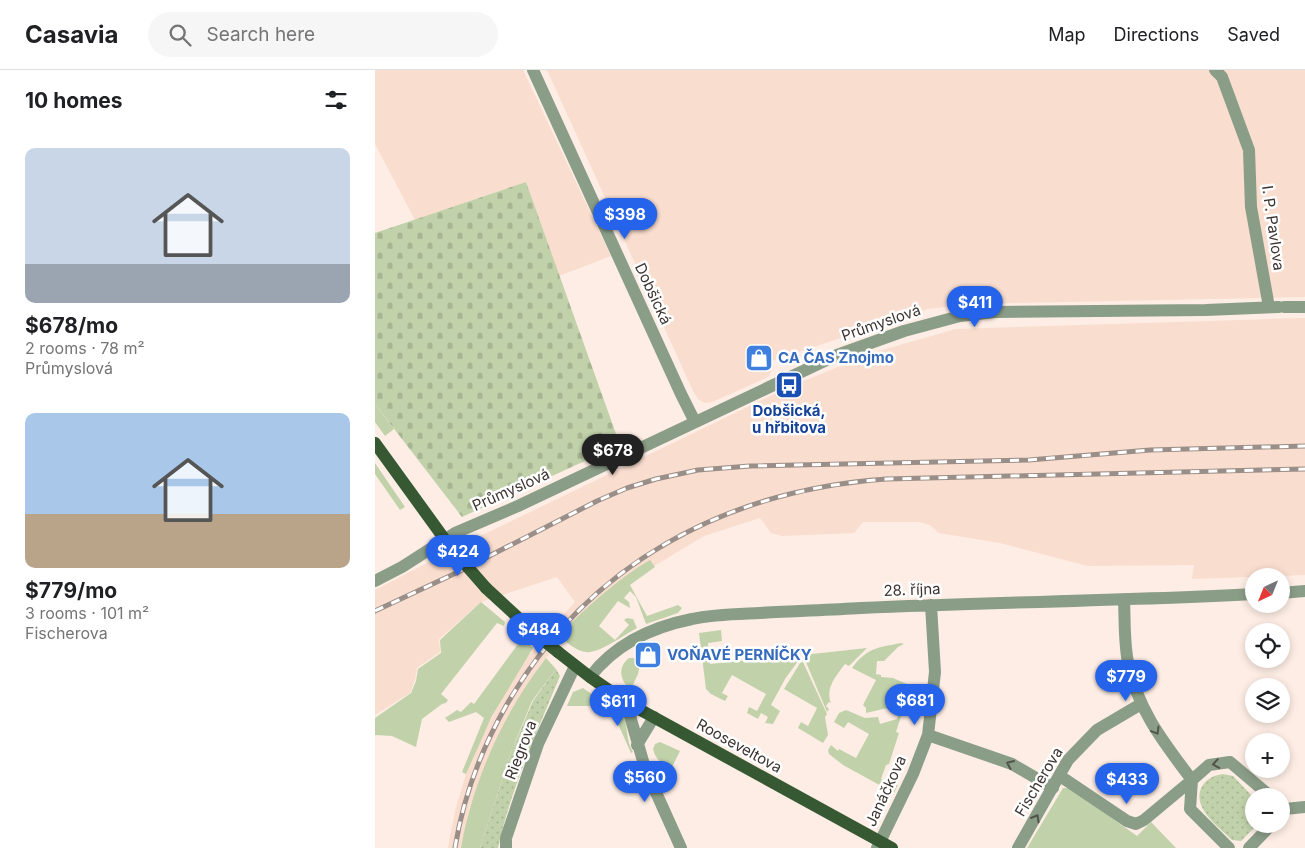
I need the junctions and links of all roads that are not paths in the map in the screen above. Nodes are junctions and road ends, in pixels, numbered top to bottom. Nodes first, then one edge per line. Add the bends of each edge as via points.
1 (533, 70) edge
2 (1215, 70) edge
3 (1277, 307) junction
4 (1305, 307) edge
5 (695, 422) junction
6 (375, 443) edge
7 (448, 544) junction
8 (375, 581) edge
9 (1305, 591) edge
10 (1290, 592) edge
11 (1245, 594) edge
12 (1124, 601) junction
13 (931, 606) junction
14 (575, 666) junction
15 (590, 677) junction
16 (626, 702) junction
17 (1141, 704) junction
18 (655, 717) junction
19 (928, 735) junction
20 (637, 745) junction
21 (1060, 776) junction
22 (1192, 780) junction
23 (1053, 788) junction
24 (1260, 788) edge
25 (1305, 807) edge
26 (1290, 808) edge
27 (1263, 833) edge
28 (879, 845) edge
29 (506, 848) edge
30 (681, 848) edge
31 (892, 848) edge
32 (1018, 848) edge
33 (1229, 848) edge
34 (1249, 848) edge

1 - 5 street, Dobšická
2 - 3 street, I. P. Pavlova via 1222,77 1249,150 1251,207
3 - 4 street, Průmyslová
3 - 5 street, Průmyslová via 995,312 960,316 904,331 837,355
5 - 7 street, Průmyslová via 455,533
6 - 7 main road, Rooseveltova
7 - 8 street, Průmyslová
7 - 14 main road, Rooseveltova, bridge via 486,588
9 - 10 street
11 - 12 street, 28. října
12 - 13 street, 28. října
12 - 17 street via 1128,662
13 - 15 street, 28. října via 693,618 626,644 607,656
13 - 19 street, Janáčkova via 935,672
14 - 15 main road, Rooseveltova
14 - 29 street, Riegrova via 538,744 506,838
15 - 16 main road, Rooseveltova
16 - 18 main road, Rooseveltova
16 - 20 street
17 - 21 street, Fischerova via 1097,730 1068,760
17 -> 22 street via 1157,733
18 - 20 street
18 - 28 main road, Rooseveltova
23 -> 19 street via 1012,764
19 - 28 street, Janáčkova
20 - 30 street
21 - 22 street via 1136,824
21 - 23 street, Fischerova
24 -> 22 street via 1229,762 1209,764
22 - 33 street via 1190,809
32 -> 23 street, Fischerova
25 - 26 street
27 - 34 street
28 - 31 main road, Rooseveltova

